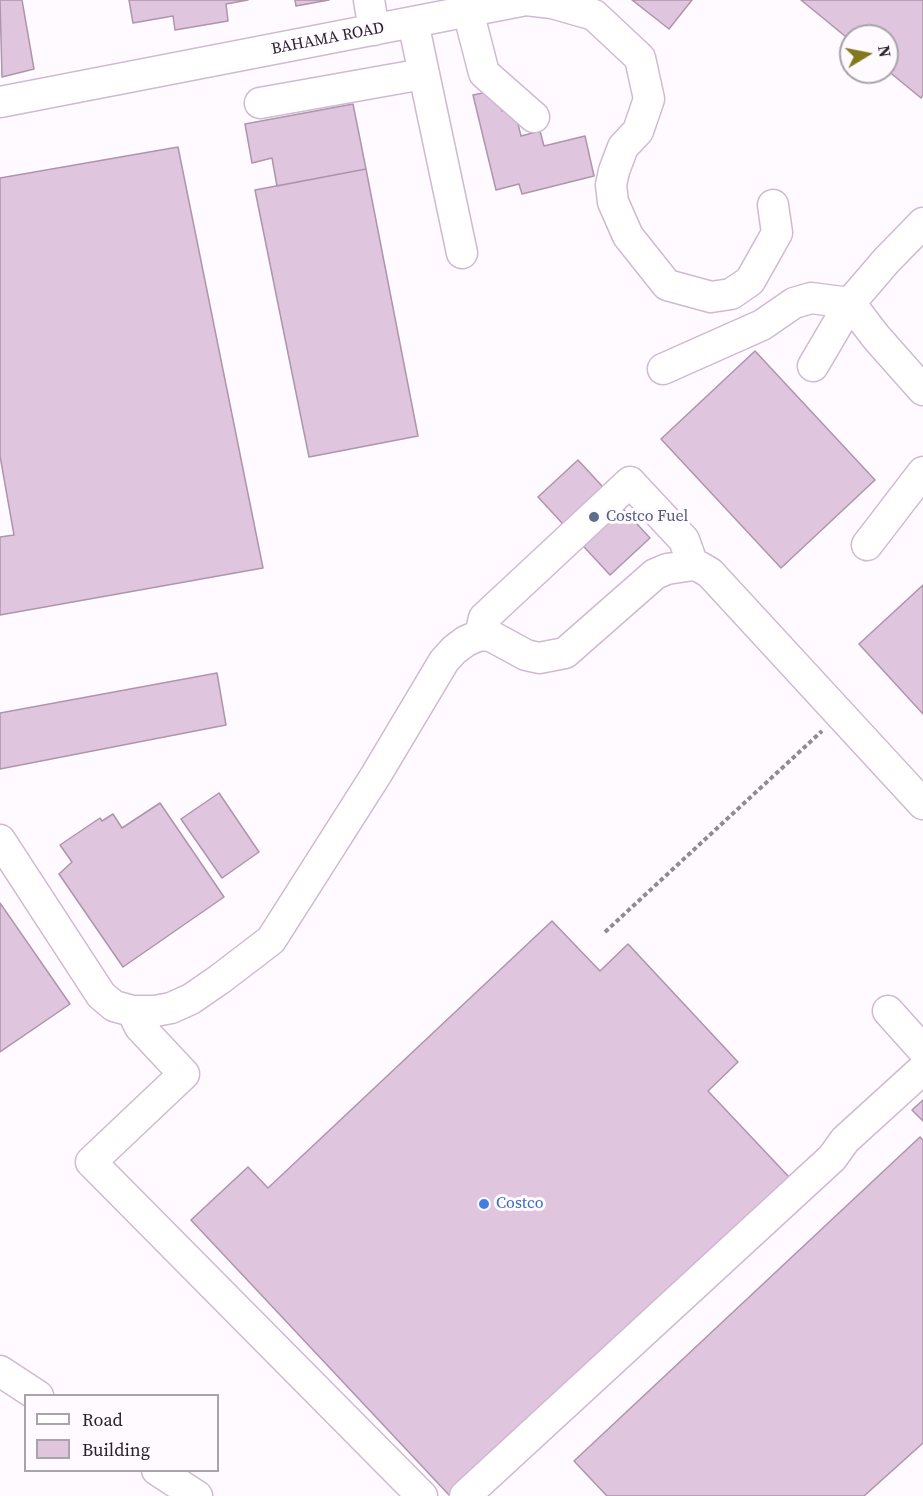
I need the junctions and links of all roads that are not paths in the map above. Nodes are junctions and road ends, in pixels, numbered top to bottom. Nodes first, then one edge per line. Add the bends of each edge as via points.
1 (369, 0) edge
2 (526, 0) edge
3 (468, 11) junction
4 (413, 22) junction
5 (374, 30) junction
6 (423, 74) junction
7 (0, 102) edge
8 (260, 103) dead end
9 (534, 117) dead end
10 (773, 205) dead end
11 (923, 223) edge
12 (462, 253) dead end
13 (850, 303) junction
14 (813, 366) dead end
15 (663, 369) dead end
16 (923, 390) edge
17 (923, 472) edge
18 (867, 545) dead end
19 (693, 565) junction
20 (480, 635) junction
21 (923, 804) edge
22 (0, 840) edge
23 (132, 1011) junction
24 (888, 1011) dead end
25 (923, 1050) edge
26 (923, 1069) edge
27 (0, 1371) edge
28 (36, 1394) edge
29 (160, 1472) edge
30 (197, 1496) edge
31 (422, 1496) edge
32 (465, 1496) edge

1 - 5 street
2 - 3 street, BAHAMA ROAD
2 - 10 street, BAHAMA ROAD via 594,15 640,58 649,99 638,131 623,147 614,171 613,202 628,236 667,285 711,297 731,294 750,281 777,233
3 - 4 street, BAHAMA ROAD
3 - 9 street via 484,73
4 - 5 street, BAHAMA ROAD
4 - 6 street
5 - 7 street, BAHAMA ROAD
6 - 8 street
6 - 12 street
11 - 13 street
13 - 14 street
13 - 15 street via 811,298 794,303 762,325
13 - 16 street
17 - 18 street
19 - 20 street via 655,574 575,647 554,657 526,655 502,640
19 - 20 street via 684,540 630,482 484,618
19 - 21 street via 710,573
20 - 23 street via 466,641 444,662 271,940 191,999 171,1008
22 - 23 street via 101,994 114,1006
23 - 31 street via 140,1027 184,1074 91,1162
24 - 25 street
26 - 32 street via 845,1140 832,1158
27 - 28 street
29 - 30 street

